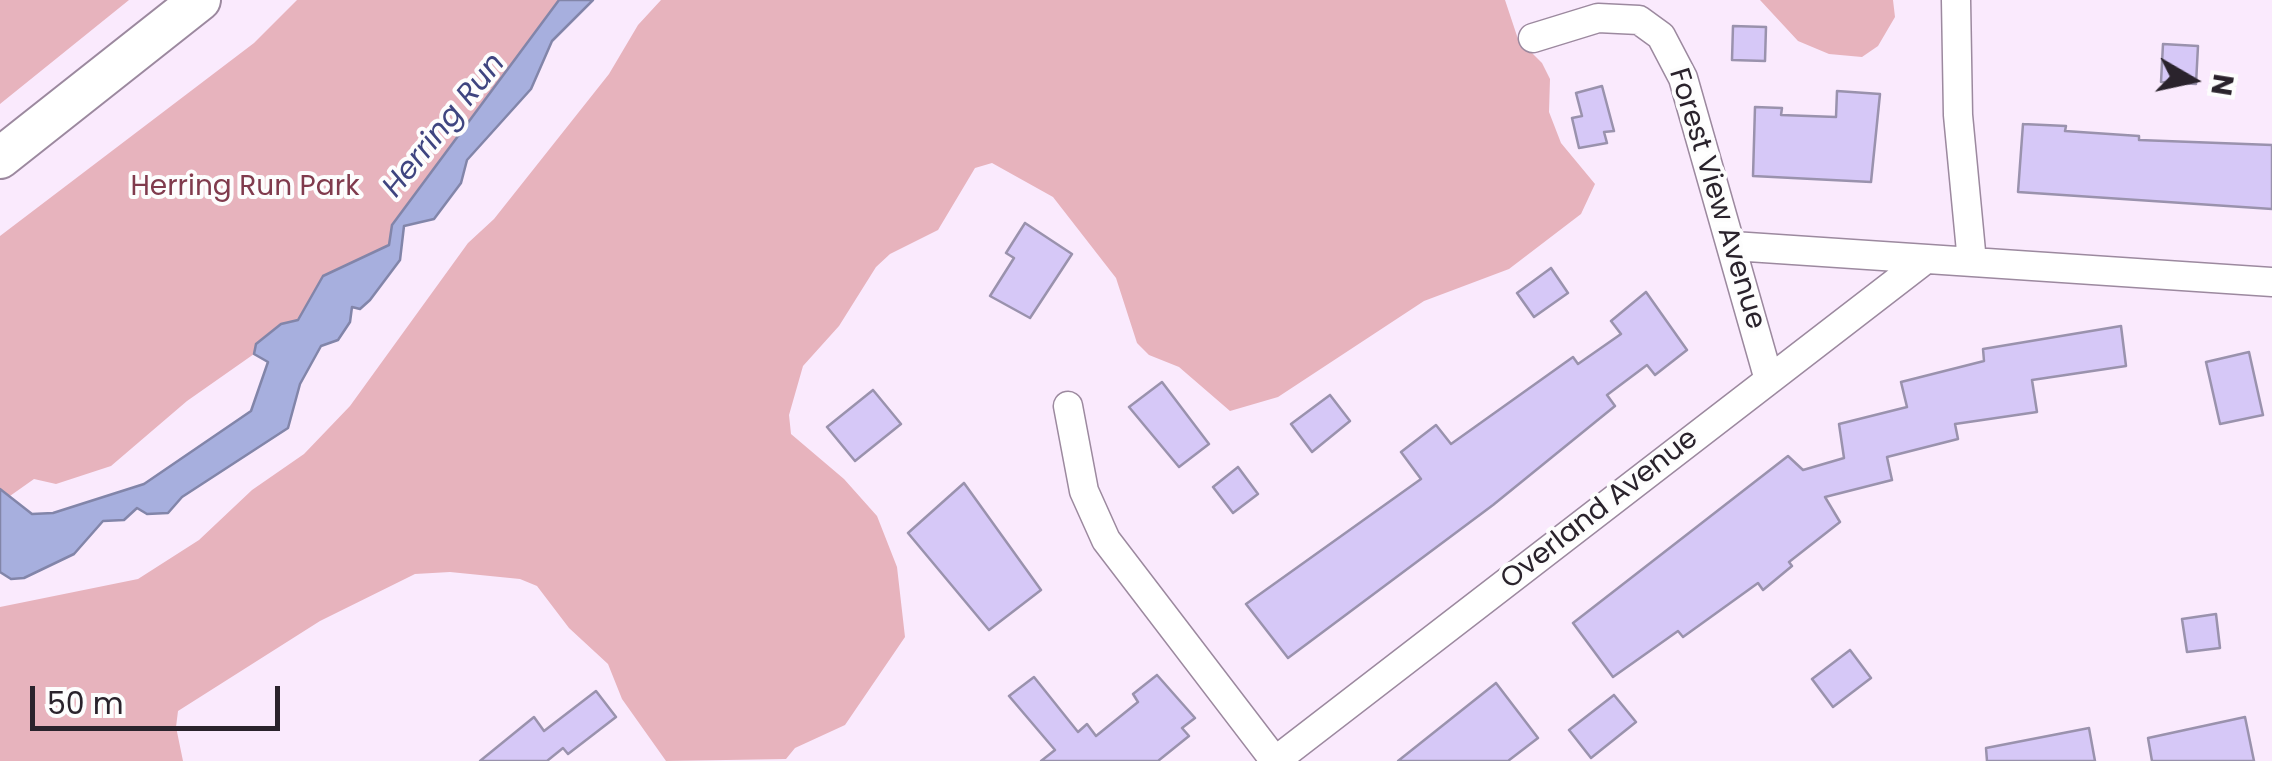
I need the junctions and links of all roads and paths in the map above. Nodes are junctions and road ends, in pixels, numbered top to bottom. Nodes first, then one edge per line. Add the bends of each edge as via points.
1 (1956, 0) edge
2 (191, 7) edge
3 (1533, 38) dead end
4 (0, 158) edge
5 (1733, 246) junction
6 (1926, 260) junction
7 (1972, 262) junction
8 (2272, 282) edge
9 (1769, 380) junction
10 (1068, 406) dead end
11 (1275, 761) edge

1 - 7 street via 1958,115
2 - 4 main road
3 - 5 street, Forest View Avenue via 1598,18 1639,20 1661,36 1683,78
5 - 6 street
5 - 9 street, Forest View Avenue
6 - 7 street
6 - 9 street, Overland Avenue
7 - 8 street
9 - 11 street, Overland Avenue
10 - 11 street via 1084,491 1106,540

